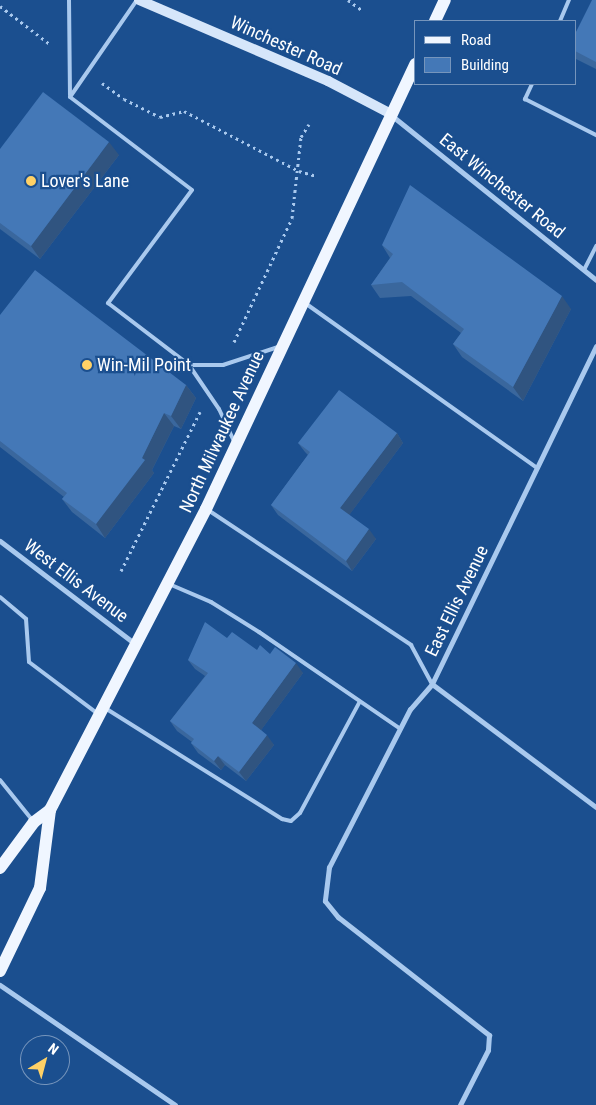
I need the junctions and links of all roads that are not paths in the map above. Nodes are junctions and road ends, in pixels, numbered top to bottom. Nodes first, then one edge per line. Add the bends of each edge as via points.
1 (69, 0) edge
2 (138, 0) edge
3 (445, 0) edge
4 (569, 0) edge
5 (435, 20) edge
6 (560, 20) edge
7 (414, 66) edge
8 (532, 85) edge
9 (70, 97) junction
10 (390, 114) junction
11 (596, 135) edge
12 (596, 246) edge
13 (584, 270) junction
14 (596, 280) edge
15 (303, 301) junction
16 (282, 346) junction
17 (596, 346) edge
18 (189, 365) junction
19 (236, 444) junction
20 (537, 468) junction
21 (206, 509) junction
22 (0, 541) edge
23 (168, 584) junction
24 (0, 597) edge
25 (136, 644) junction
26 (432, 684) junction
27 (359, 703) junction
28 (101, 710) junction
29 (399, 728) junction
30 (0, 780) edge
31 (596, 807) edge
32 (50, 810) junction
33 (34, 822) junction
34 (0, 867) edge
35 (0, 971) edge
36 (0, 985) edge
37 (175, 1105) edge
38 (460, 1105) edge

1 - 9 lane
2 - 9 lane
2 - 10 main road, Winchester Road via 328,81
3 - 5 main road
4 - 6 lane
7 - 10 main road, North Milwaukee Avenue
8 - 11 lane via 525,99
9 - 18 lane via 192,190 108,303
10 - 13 street, East Winchester Road
10 - 15 main road, North Milwaukee Avenue
12 - 13 lane
13 - 14 street, East Winchester Road
15 - 16 main road, North Milwaukee Avenue
15 - 20 lane
16 - 18 lane via 223,365
16 - 19 main road, North Milwaukee Avenue
17 - 20 street, East Ellis Avenue
18 - 19 lane via 219,409
19 - 21 main road, North Milwaukee Avenue
20 - 26 street, East Ellis Avenue
21 - 23 main road, North Milwaukee Avenue
21 - 26 lane via 411,645
22 - 25 street, West Ellis Avenue
23 - 25 main road, North Milwaukee Avenue
23 - 27 lane via 211,602
24 - 28 lane via 26,619 29,662
25 - 28 main road, North Milwaukee Avenue
26 - 29 street via 410,709
26 - 31 street, East Ellis Avenue
27 - 28 lane via 300,813 290,821
27 - 29 lane
28 - 32 main road, North Milwaukee Avenue
29 - 38 street via 329,867 326,901 338,917 489,1035 488,1050
30 - 33 lane
32 - 33 main road, North Milwaukee Avenue
32 - 35 main road, North Milwaukee Avenue via 40,888
33 - 34 main road, North Milwaukee Avenue
36 - 37 street

